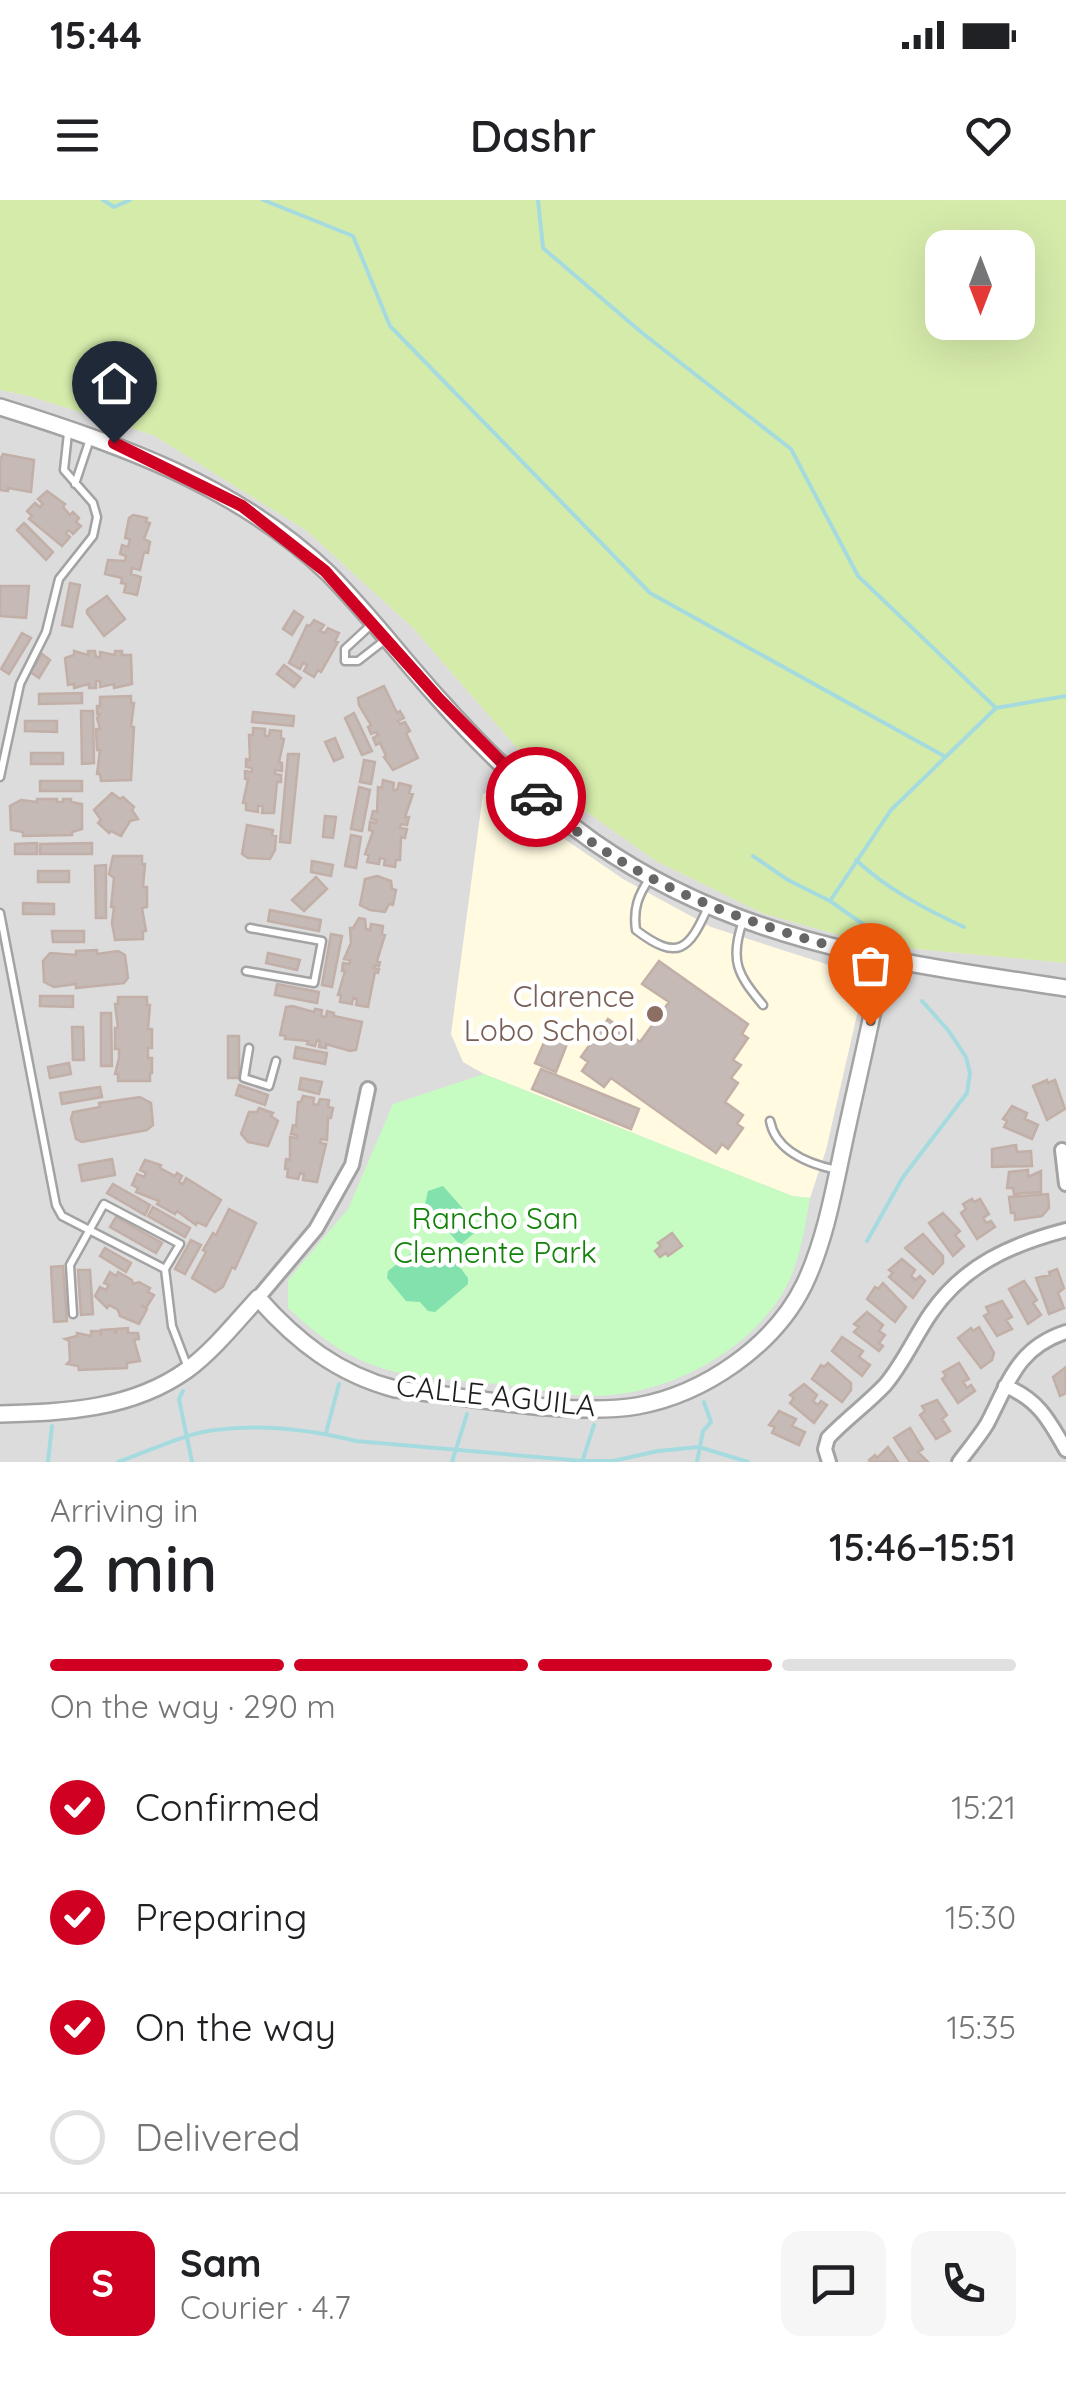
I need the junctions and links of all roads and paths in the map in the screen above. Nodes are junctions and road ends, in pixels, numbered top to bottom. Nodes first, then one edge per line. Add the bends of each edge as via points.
1 (0, 406) edge
2 (69, 428) junction
3 (91, 435) junction
4 (74, 484) junction
5 (374, 622) junction
6 (387, 638) junction
7 (4, 743) edge
8 (0, 777) edge
9 (650, 876) junction
10 (708, 906) junction
11 (0, 913) edge
12 (743, 920) junction
13 (250, 928) dead end
14 (883, 960) junction
15 (246, 972) dead end
16 (1066, 988) edge
17 (763, 1006) dead end
18 (249, 1048) dead end
19 (276, 1061) dead end
20 (368, 1089) dead end
21 (770, 1121) dead end
22 (1062, 1150) dead end
23 (838, 1170) junction
24 (1066, 1184) edge
25 (90, 1230) junction
26 (1066, 1230) edge
27 (165, 1269) junction
28 (258, 1298) junction
29 (73, 1314) dead end
30 (1066, 1332) edge
31 (188, 1369) junction
32 (1005, 1386) junction
33 (0, 1414) edge
34 (1066, 1450) edge
35 (827, 1457) edge
36 (958, 1462) edge

1 - 2 street
2 - 3 street
2 - 4 lane via 64,470
3 - 4 lane
3 - 5 street via 242,506 325,571
4 - 7 lane via 97,517 93,536 59,579
5 - 6 street
5 - 6 lane via 345,649 346,662 358,661
6 - 9 street via 548,808
7 - 8 lane
9 - 10 street
9 - 10 lane via 633,914 636,930 651,942 670,949 688,944
10 - 12 street
11 - 25 lane via 56,1205 62,1216
12 - 14 street
12 - 17 lane via 736,968
13 - 15 lane via 322,942 314,984
14 - 16 street
14 - 23 street, CALLE AGUILA
18 - 19 lane via 244,1078 269,1086
20 - 28 street via 352,1165 316,1228
21 - 23 lane via 783,1146
22 - 24 street
23 - 28 street, CALLE AGUILA via 814,1260 784,1315 714,1377 637,1406 574,1408 368,1382 288,1332
25 - 27 lane
25 - 27 lane via 104,1204 180,1244
25 - 29 lane via 70,1265
26 - 35 street via 988,1258 958,1280 886,1383 832,1434
27 - 31 lane via 172,1326
28 - 31 street
30 - 32 street via 1019,1360
31 - 33 street via 126,1400 76,1412
32 - 34 street via 1042,1409
32 - 36 street

